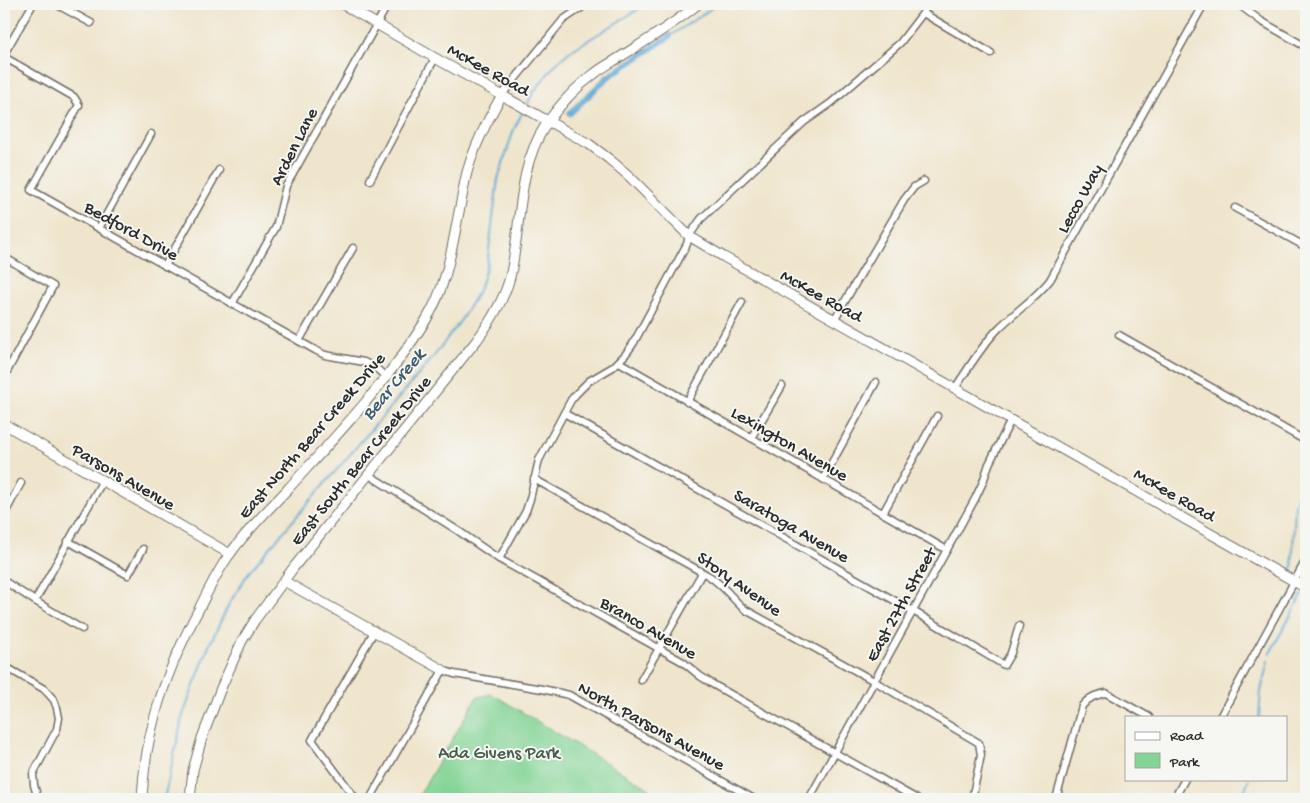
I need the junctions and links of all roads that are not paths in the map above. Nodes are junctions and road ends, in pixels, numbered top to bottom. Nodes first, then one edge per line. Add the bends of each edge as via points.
1 (33, 4) edge
2 (56, 4) edge
3 (342, 4) edge
4 (388, 4) edge
5 (587, 4) edge
6 (698, 4) edge
7 (928, 4) edge
8 (1204, 4) edge
9 (1238, 4) edge
10 (923, 13) junction
11 (91, 23) dead end
12 (376, 24) junction
13 (1306, 47) edge
14 (991, 53) dead end
15 (4, 56) edge
16 (435, 58) junction
17 (506, 97) junction
18 (549, 121) junction
19 (151, 134) dead end
20 (218, 170) dead end
21 (370, 180) dead end
22 (924, 181) dead end
23 (1235, 208) dead end
24 (99, 228) junction
25 (689, 236) junction
26 (1306, 247) edge
27 (353, 248) dead end
28 (4, 257) edge
29 (165, 266) junction
30 (742, 302) dead end
31 (232, 304) junction
32 (834, 320) junction
33 (1119, 335) dead end
34 (299, 342) junction
35 (619, 362) junction
36 (4, 377) edge
37 (386, 377) junction
38 (876, 382) dead end
39 (782, 386) dead end
40 (955, 388) junction
41 (687, 402) junction
42 (564, 413) junction
43 (937, 416) dead end
44 (1012, 420) junction
45 (4, 424) edge
46 (751, 438) junction
47 (1306, 441) edge
48 (370, 475) junction
49 (534, 479) junction
50 (823, 479) junction
51 (102, 482) junction
52 (21, 483) dead end
53 (883, 513) junction
54 (4, 515) edge
55 (68, 541) junction
56 (143, 549) dead end
57 (947, 550) junction
58 (230, 554) junction
59 (499, 559) junction
60 (1306, 560) edge
61 (702, 572) junction
62 (284, 580) junction
63 (4, 581) edge
64 (1294, 581) junction
65 (1306, 588) edge
66 (35, 601) junction
67 (913, 611) junction
68 (1019, 626) dead end
69 (82, 629) dead end
70 (375, 630) junction
71 (658, 649) junction
72 (7, 667) edge
73 (443, 670) junction
74 (4, 679) edge
75 (641, 680) dead end
76 (874, 682) junction
77 (1147, 716) edge
78 (1221, 716) edge
79 (834, 752) junction
80 (1184, 780) edge
81 (38, 799) edge
82 (142, 799) edge
83 (190, 799) edge
84 (356, 799) edge
85 (370, 799) edge
86 (754, 799) edge
87 (809, 799) edge
88 (917, 799) edge
89 (972, 799) edge
90 (1056, 799) edge
91 (1174, 799) edge

1 - 15 street
2 - 11 street
3 - 12 street, McKee Road
4 - 12 street, Arden Lane
5 - 17 street, East North Bear Creek Drive via 563,20 528,63
6 - 18 street, East South Bear Creek Drive via 594,74
7 - 10 street
8 - 40 street, Lecco Way via 1050,280 984,345
9 - 13 street via 1260,21
10 - 14 street
10 - 25 street via 900,43 804,122 707,212
12 - 16 street, McKee Road
12 - 31 street, Arden Lane via 286,186 276,227
15 - 24 street, Bedford Drive via 74,96 78,105 31,190
16 - 17 street, McKee Road
16 - 21 street
17 - 18 street, McKee Road
17 - 37 street, East North Bear Creek Drive via 482,132 468,170 448,267 436,301
18 - 25 street, McKee Road via 609,159
18 - 48 street, East South Bear Creek Drive via 524,179 510,278 498,308 477,340
19 - 24 street
20 - 29 street
22 - 32 street via 914,187 904,200
23 - 26 street
24 - 29 street, Bedford Drive
25 - 32 street, McKee Road
25 - 35 street via 633,344
27 - 34 street
28 - 36 street via 53,286
29 - 31 street, Bedford Drive
30 - 41 street
31 - 34 street, Bedford Drive
32 - 40 street, McKee Road
33 - 47 street
34 - 37 street, Bedford Drive via 325,355 364,362
35 - 41 street, Lexington Avenue
35 - 42 street via 589,381
37 - 58 street, East North Bear Creek Drive
38 - 50 street
39 - 46 street
40 - 44 street, McKee Road
41 - 46 street, Lexington Avenue
42 - 49 street via 539,460
42 - 67 street, Saratoga Avenue
43 - 53 street
44 - 57 street, East 27th Street
44 - 64 street, McKee Road
45 - 51 street, Parsons Avenue
46 - 50 street, Lexington Avenue
48 - 59 street, Branco Avenue
48 - 62 street, East South Bear Creek Drive
49 - 59 street via 526,511
49 - 61 street, Story Avenue
50 - 53 street, Lexington Avenue
51 - 55 street
51 - 58 street, Parsons Avenue
52 - 54 street
53 - 57 street, Lexington Avenue
55 - 56 street via 128,575
55 - 66 street
57 - 67 street, East 27th Street
58 - 82 street, East North Bear Creek Drive via 194,617 166,681 150,735
59 - 71 street, Branco Avenue
60 - 64 street
61 - 71 street
61 - 76 street, Story Avenue via 721,585 744,609
62 - 70 street
62 - 83 street, East South Bear Creek Drive via 242,641 221,688 193,770
63 - 66 street
64 - 65 street, McKee Road
64 - 78 street
66 - 69 street
67 - 68 street, Saratoga Avenue via 1004,665
67 - 76 street, East 27th Street
70 - 73 street
70 - 84 street via 312,740
71 - 75 street
71 - 79 street, Branco Avenue via 683,662 714,685
72 - 74 street
72 - 81 street via 44,689 57,708 56,729 33,774
73 - 85 street
73 - 86 street, North Parsons Avenue via 569,695
76 - 79 street, East 27th Street
76 - 89 street, Story Avenue via 979,743 981,755
77 - 90 street via 1106,693 1086,700
79 - 87 street, East 27th Street
79 - 88 street, Branco Avenue
80 - 91 street

